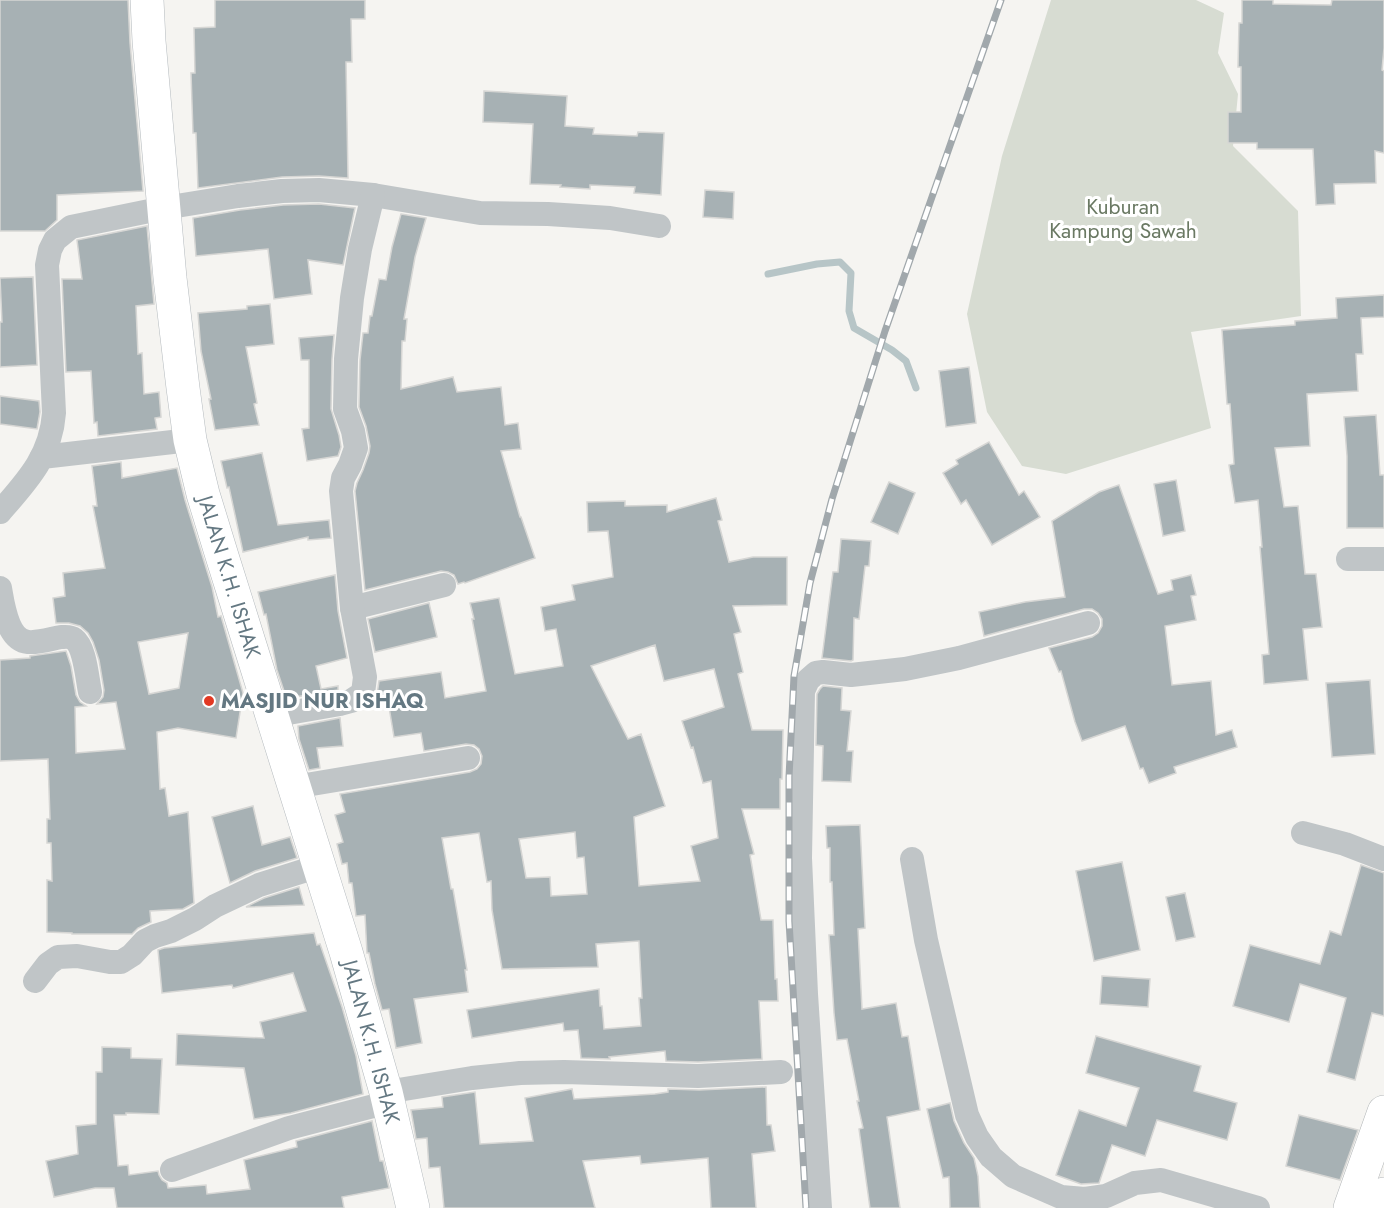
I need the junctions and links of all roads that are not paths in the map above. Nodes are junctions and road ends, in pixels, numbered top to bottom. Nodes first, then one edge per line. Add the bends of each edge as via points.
1 (147, 0) edge
2 (373, 195) junction
3 (164, 208) junction
4 (659, 226) dead end
5 (190, 440) junction
6 (42, 457) junction
7 (0, 512) edge
8 (1384, 559) edge
9 (1348, 560) dead end
10 (444, 585) dead end
11 (0, 588) edge
12 (352, 608) junction
13 (1088, 623) dead end
14 (90, 692) dead end
15 (272, 716) junction
16 (468, 758) dead end
17 (294, 787) junction
18 (1303, 833) dead end
19 (912, 859) dead end
20 (1384, 859) edge
21 (319, 866) junction
22 (35, 981) dead end
23 (781, 1072) dead end
24 (388, 1097) junction
25 (1384, 1112) edge
26 (172, 1170) dead end
27 (1384, 1194) edge
28 (413, 1208) edge
29 (820, 1208) edge
30 (1258, 1208) edge
31 (1350, 1208) edge
32 (1379, 1208) edge

1 - 3 main road, JALAN K.H. ISHAK
2 - 3 street via 282,191
2 - 4 street via 480,213 610,218
2 - 12 street via 360,249 346,359 345,409 356,448 341,491
3 - 5 main road, JALAN K.H. ISHAK
3 - 6 street via 71,227 50,250 47,265 54,413 53,431
5 - 6 street
5 - 15 main road, JALAN K.H. ISHAK
6 - 7 street
8 - 9 street
10 - 12 street
11 - 14 street via 9,627 19,639 74,639 81,650
12 - 15 street via 365,676 363,693 340,704
13 - 29 street via 905,669 851,675 823,672 808,680 803,691 800,858
15 - 17 main road, JALAN K.H. ISHAK
16 - 17 street
17 - 21 main road, JALAN K.H. ISHAK
18 - 20 street
19 - 30 street via 926,940 967,1115 991,1156 1013,1176 1061,1197 1106,1196 1135,1182 1161,1180
21 - 22 street via 259,885 215,906 145,941 121,962 58,957
21 - 24 main road, JALAN K.H. ISHAK
23 - 24 street via 698,1076 520,1073 472,1078
24 - 26 street
24 - 28 main road, JALAN K.H. ISHAK
25 - 31 main road
27 - 32 main road

